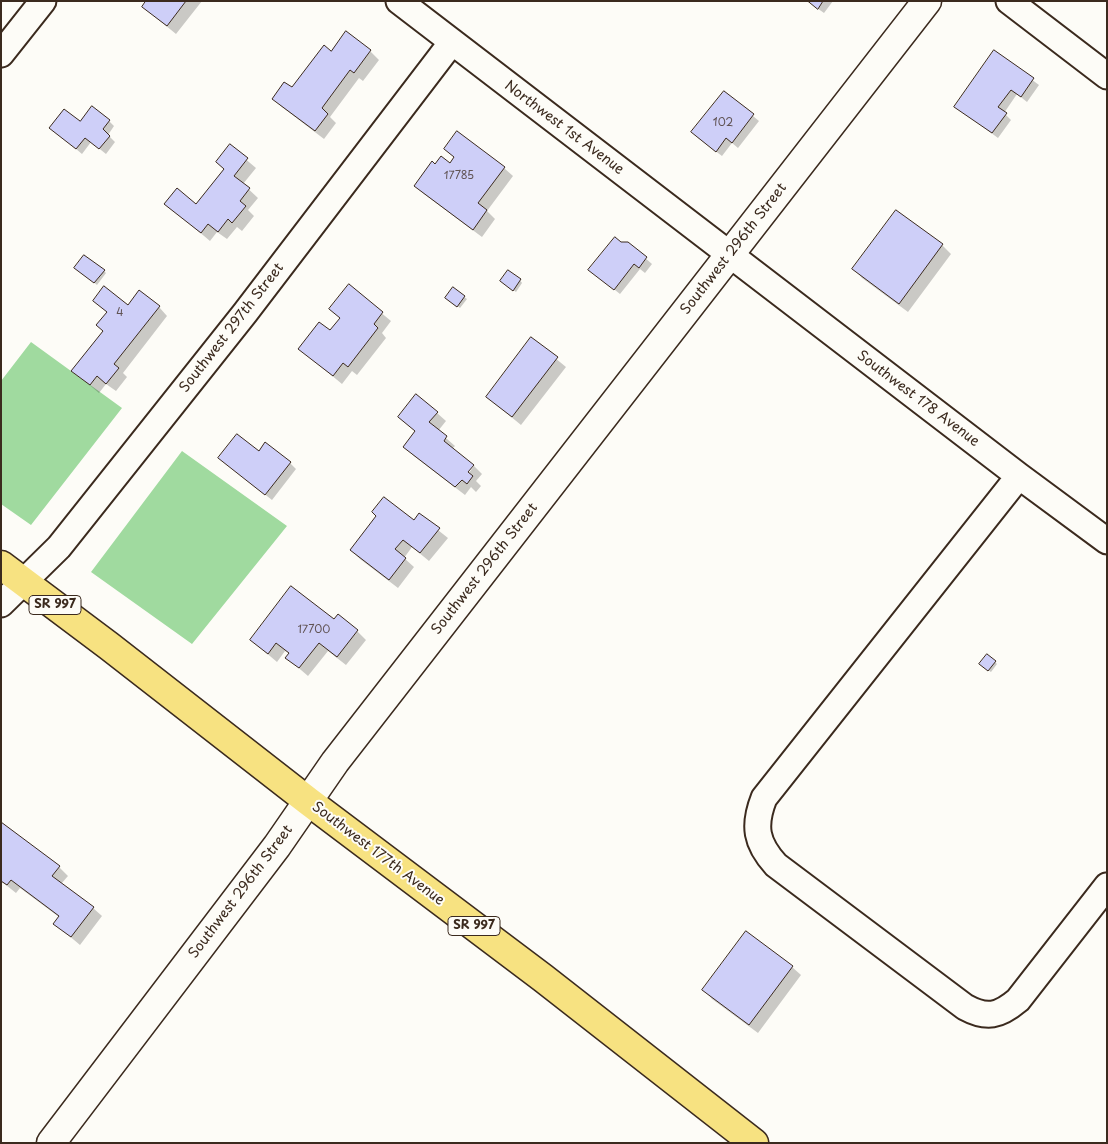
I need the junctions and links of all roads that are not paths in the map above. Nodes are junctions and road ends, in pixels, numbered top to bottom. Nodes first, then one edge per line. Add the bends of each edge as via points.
1 (43, 1) edge
2 (399, 1) edge
3 (927, 1) edge
4 (1009, 1) edge
5 (452, 42) junction
6 (1, 54) edge
7 (1107, 76) edge
8 (730, 255) junction
9 (1020, 476) junction
10 (1107, 541) edge
11 (1, 564) edge
12 (24, 582) junction
13 (1, 604) edge
14 (308, 801) junction
15 (1107, 886) edge
16 (51, 1143) edge
17 (754, 1143) edge

1 - 6 street
2 - 5 street, Northwest 1st Avenue
3 - 8 street, Southwest 296th Street
4 - 7 street
5 - 8 street, Northwest 1st Avenue
5 - 12 street, Southwest 297th Street via 220,345 59,547
8 - 9 street, Southwest 178 Avenue
8 - 14 street, Southwest 296th Street
9 - 10 street, Southwest 178 Avenue
9 - 15 street via 764,798 757,830 759,841 769,858 781,869 964,1007 981,1014 1000,1012 1018,1000
11 - 12 highway, Southwest 177th Avenue / SR 997
12 - 13 street, Southwest 297th Street
12 - 14 highway, Southwest 177th Avenue / SR 997
14 - 16 street, Southwest 296th Street
14 - 17 highway, Southwest 177th Avenue / SR 997 via 543,978

